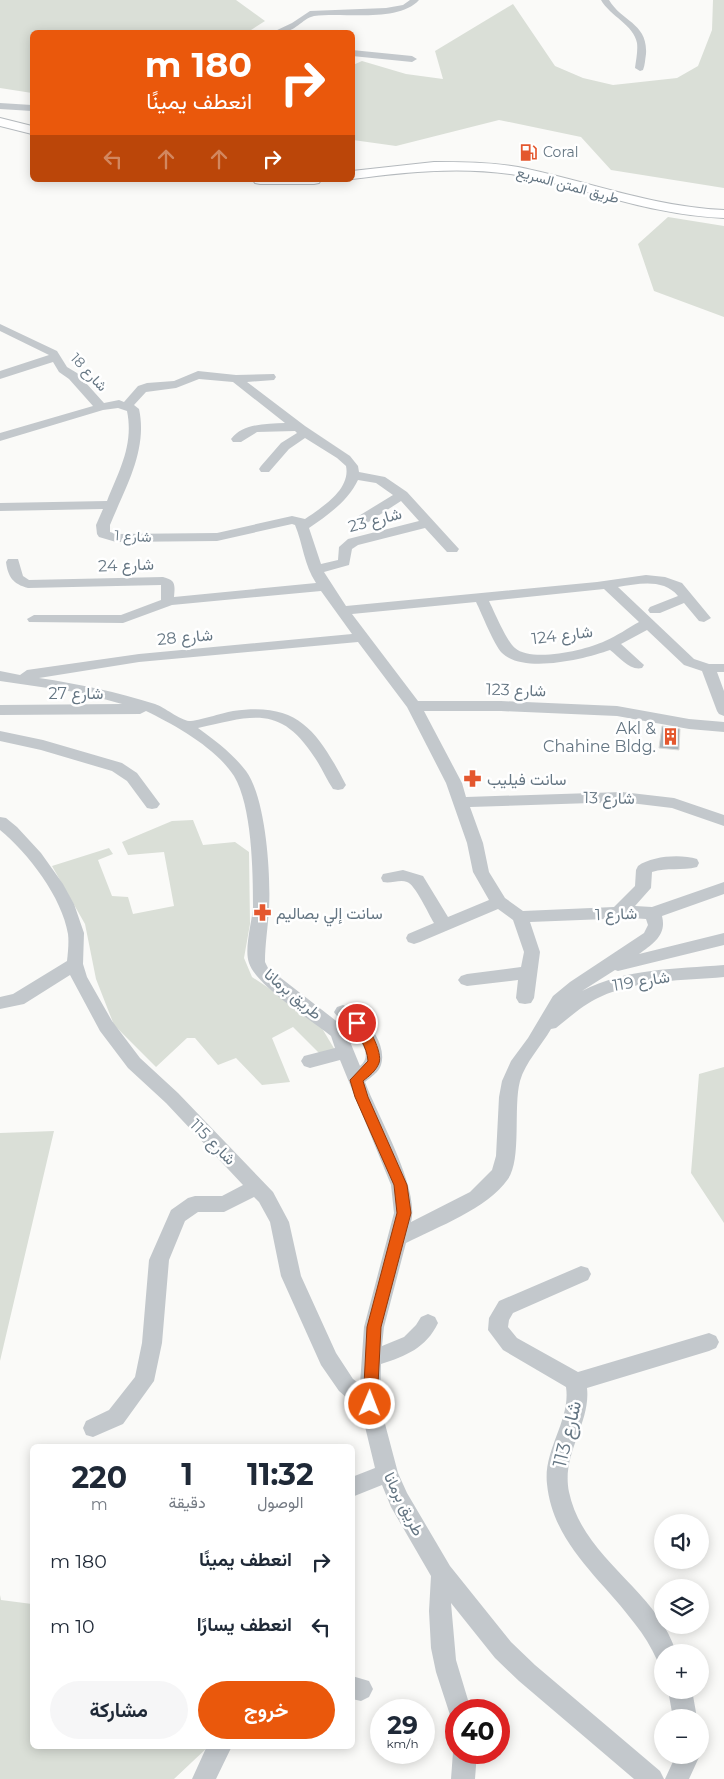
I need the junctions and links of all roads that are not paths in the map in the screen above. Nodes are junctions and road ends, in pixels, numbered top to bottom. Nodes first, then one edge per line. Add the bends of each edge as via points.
1 (415, 0) edge
2 (605, 0) edge
3 (282, 30) edge
4 (355, 53) edge
5 (412, 59) dead end
6 (640, 68) dead end
7 (0, 106) edge
8 (30, 108) edge
9 (0, 116) edge
10 (0, 122) edge
11 (30, 123) edge
12 (30, 130) edge
13 (355, 169) edge
14 (355, 176) edge
15 (724, 208) edge
16 (724, 214) edge
17 (0, 327) edge
18 (55, 357) junction
19 (0, 375) edge
20 (270, 377) dead end
21 (236, 379) junction
22 (127, 406) junction
23 (101, 407) junction
24 (301, 430) junction
25 (0, 437) edge
26 (237, 439) dead end
27 (265, 469) dead end
28 (354, 475) junction
29 (402, 495) junction
30 (110, 505) junction
31 (0, 507) edge
32 (362, 520) dead end
33 (429, 523) junction
34 (302, 526) junction
35 (452, 548) dead end
36 (13, 562) dead end
37 (316, 570) junction
38 (608, 585) junction
39 (326, 586) junction
40 (480, 597) junction
41 (686, 597) junction
42 (170, 601) junction
43 (655, 610) dead end
44 (342, 611) junction
45 (704, 618) dead end
46 (34, 619) dead end
47 (647, 624) junction
48 (362, 637) junction
49 (612, 644) junction
50 (637, 665) dead end
51 (708, 668) junction
52 (724, 668) edge
53 (5, 676) edge
54 (414, 706) junction
55 (152, 708) junction
56 (0, 710) edge
57 (724, 711) edge
58 (186, 726) junction
59 (724, 727) edge
60 (0, 736) edge
61 (338, 785) dead end
62 (461, 802) junction
63 (152, 804) dead end
64 (724, 821) edge
65 (0, 822) edge
66 (691, 863) dead end
67 (389, 878) dead end
68 (724, 888) edge
69 (499, 902) junction
70 (618, 913) junction
71 (654, 913) junction
72 (520, 917) junction
73 (444, 925) junction
74 (414, 938) dead end
75 (724, 939) edge
76 (75, 964) junction
77 (606, 968) junction
78 (724, 971) edge
79 (529, 972) junction
80 (467, 980) dead end
81 (525, 998) dead end
82 (0, 1003) edge
83 (343, 1012) dead end
84 (542, 1029) junction
85 (346, 1052) junction
86 (310, 1061) dead end
87 (356, 1080) junction
88 (257, 1187) junction
89 (398, 1238) junction
90 (581, 1274) dead end
91 (428, 1323) dead end
92 (709, 1342) dead end
93 (371, 1359) junction
94 (576, 1382) junction
95 (370, 1404) junction
96 (93, 1428) dead end
97 (386, 1473) junction
98 (355, 1486) edge
99 (442, 1574) junction
100 (661, 1644) edge
101 (456, 1699) edge
102 (219, 1749) edge
103 (627, 1757) joint
104 (464, 1764) edge
105 (684, 1764) edge
106 (204, 1779) edge
107 (463, 1779) edge
108 (652, 1779) edge
109 (677, 1779) edge

1 - 3 street via 396,10 310,14 304,22
2 - 6 street via 614,13 637,32 641,41
4 - 5 street
7 - 8 street
9 - 11 highway
10 - 12 highway
13 - 15 highway, طريق المتن السريع via 433,160 482,162 552,173 656,202
14 - 16 highway, طريق المتن السريع via 408,168 498,168 542,176 658,208
17 - 18 street, شارع 18 via 48,349
18 - 19 street
18 - 23 street, شارع 18
20 - 21 street
21 - 22 street via 198,375 176,384 147,387
21 - 24 street
22 - 23 street
22 - 30 street, شارع 1 via 135,413 133,454
23 - 25 street
24 - 26 street via 250,430
24 - 27 street
24 - 28 street via 346,458
28 - 29 street via 380,480
28 - 34 street via 333,505
29 - 32 street
29 - 33 street
30 - 31 street
30 - 34 street, شارع 1 via 103,525 104,534 116,538 217,537 292,520
33 - 35 street
33 - 37 street, شارع 23 via 347,544 344,562
34 - 37 street
36 - 42 street, شارع 24 via 16,577 28,584 163,581 168,583 167,599
37 - 39 street
38 - 40 street
38 - 41 street via 656,580 677,586
38 - 47 street
39 - 42 street
39 - 44 street
40 - 44 street
40 - 49 street, شارع 124 via 513,655 522,658 558,657 587,653
41 - 43 street
41 - 45 street
42 - 46 street via 123,619
44 - 48 street
47 - 49 street, شارع 124
47 - 51 street via 689,662
48 - 53 street, شارع 28 via 139,658
48 - 54 street
49 - 50 street
51 - 52 street
51 - 57 street
53 - 55 street, طريق برمانا via 83,689
54 - 59 street, شارع 123 via 618,711
54 - 62 street
55 - 56 street, شارع 27
55 - 58 street, طريق برمانا
58 - 61 street via 236,715 278,716 297,727 316,748
58 - 85 street, طريق برمانا via 227,758 248,792 257,824 261,907 257,962 262,972 338,1032
60 - 63 street via 117,767 132,777
62 - 64 street, شارع 13 via 622,796 674,803
62 - 69 street via 481,872
65 - 76 street via 33,851 62,898 76,932
66 - 70 street via 664,863 646,868 644,888
67 - 73 street via 405,875 417,880
68 - 71 street
69 - 72 street
69 - 73 street
70 - 71 street, شارع 1
70 - 72 street, شارع 1
71 - 77 street, شارع 1 via 656,925 651,937
72 - 79 street via 532,952
73 - 74 street
75 - 77 street
76 - 82 street via 26,995
76 - 88 street, شارع 115 via 79,978 106,1026 134,1063
77 - 84 street, شارع 1 via 576,986 559,1001
78 - 84 street, شارع 119 via 637,979 609,985 575,1003
79 - 80 street
79 - 81 street
83 - 87 street via 366,1035 373,1053 372,1066
84 - 89 street, شارع 1 via 511,1080 501,1174 477,1196
85 - 86 street
85 - 87 street, طريق برمانا
87 - 89 street, طريق برمانا via 400,1185 404,1213
88 - 95 street, شارع 115 via 279,1222 289,1269 328,1359 346,1385
88 - 96 street via 224,1204 195,1204 178,1216 159,1260 152,1343 144,1381 116,1417
89 - 93 street, طريق برمانا via 374,1327
90 - 94 street, شارع 113 via 506,1307 498,1324 502,1336 510,1344
91 - 93 street via 412,1344
92 - 94 street
93 - 95 street, طريق برمانا
94 - 100 street, شارع 113 via 578,1395 557,1469 563,1508 581,1546 654,1629
95 - 97 street, طريق برمانا
97 - 98 street
97 - 99 street, طريق برمانا
99 - 101 street via 441,1635
99 - 103 street, طريق برمانا via 503,1650
102 - 106 street
103 - 108 street
104 - 107 street
105 - 109 street

